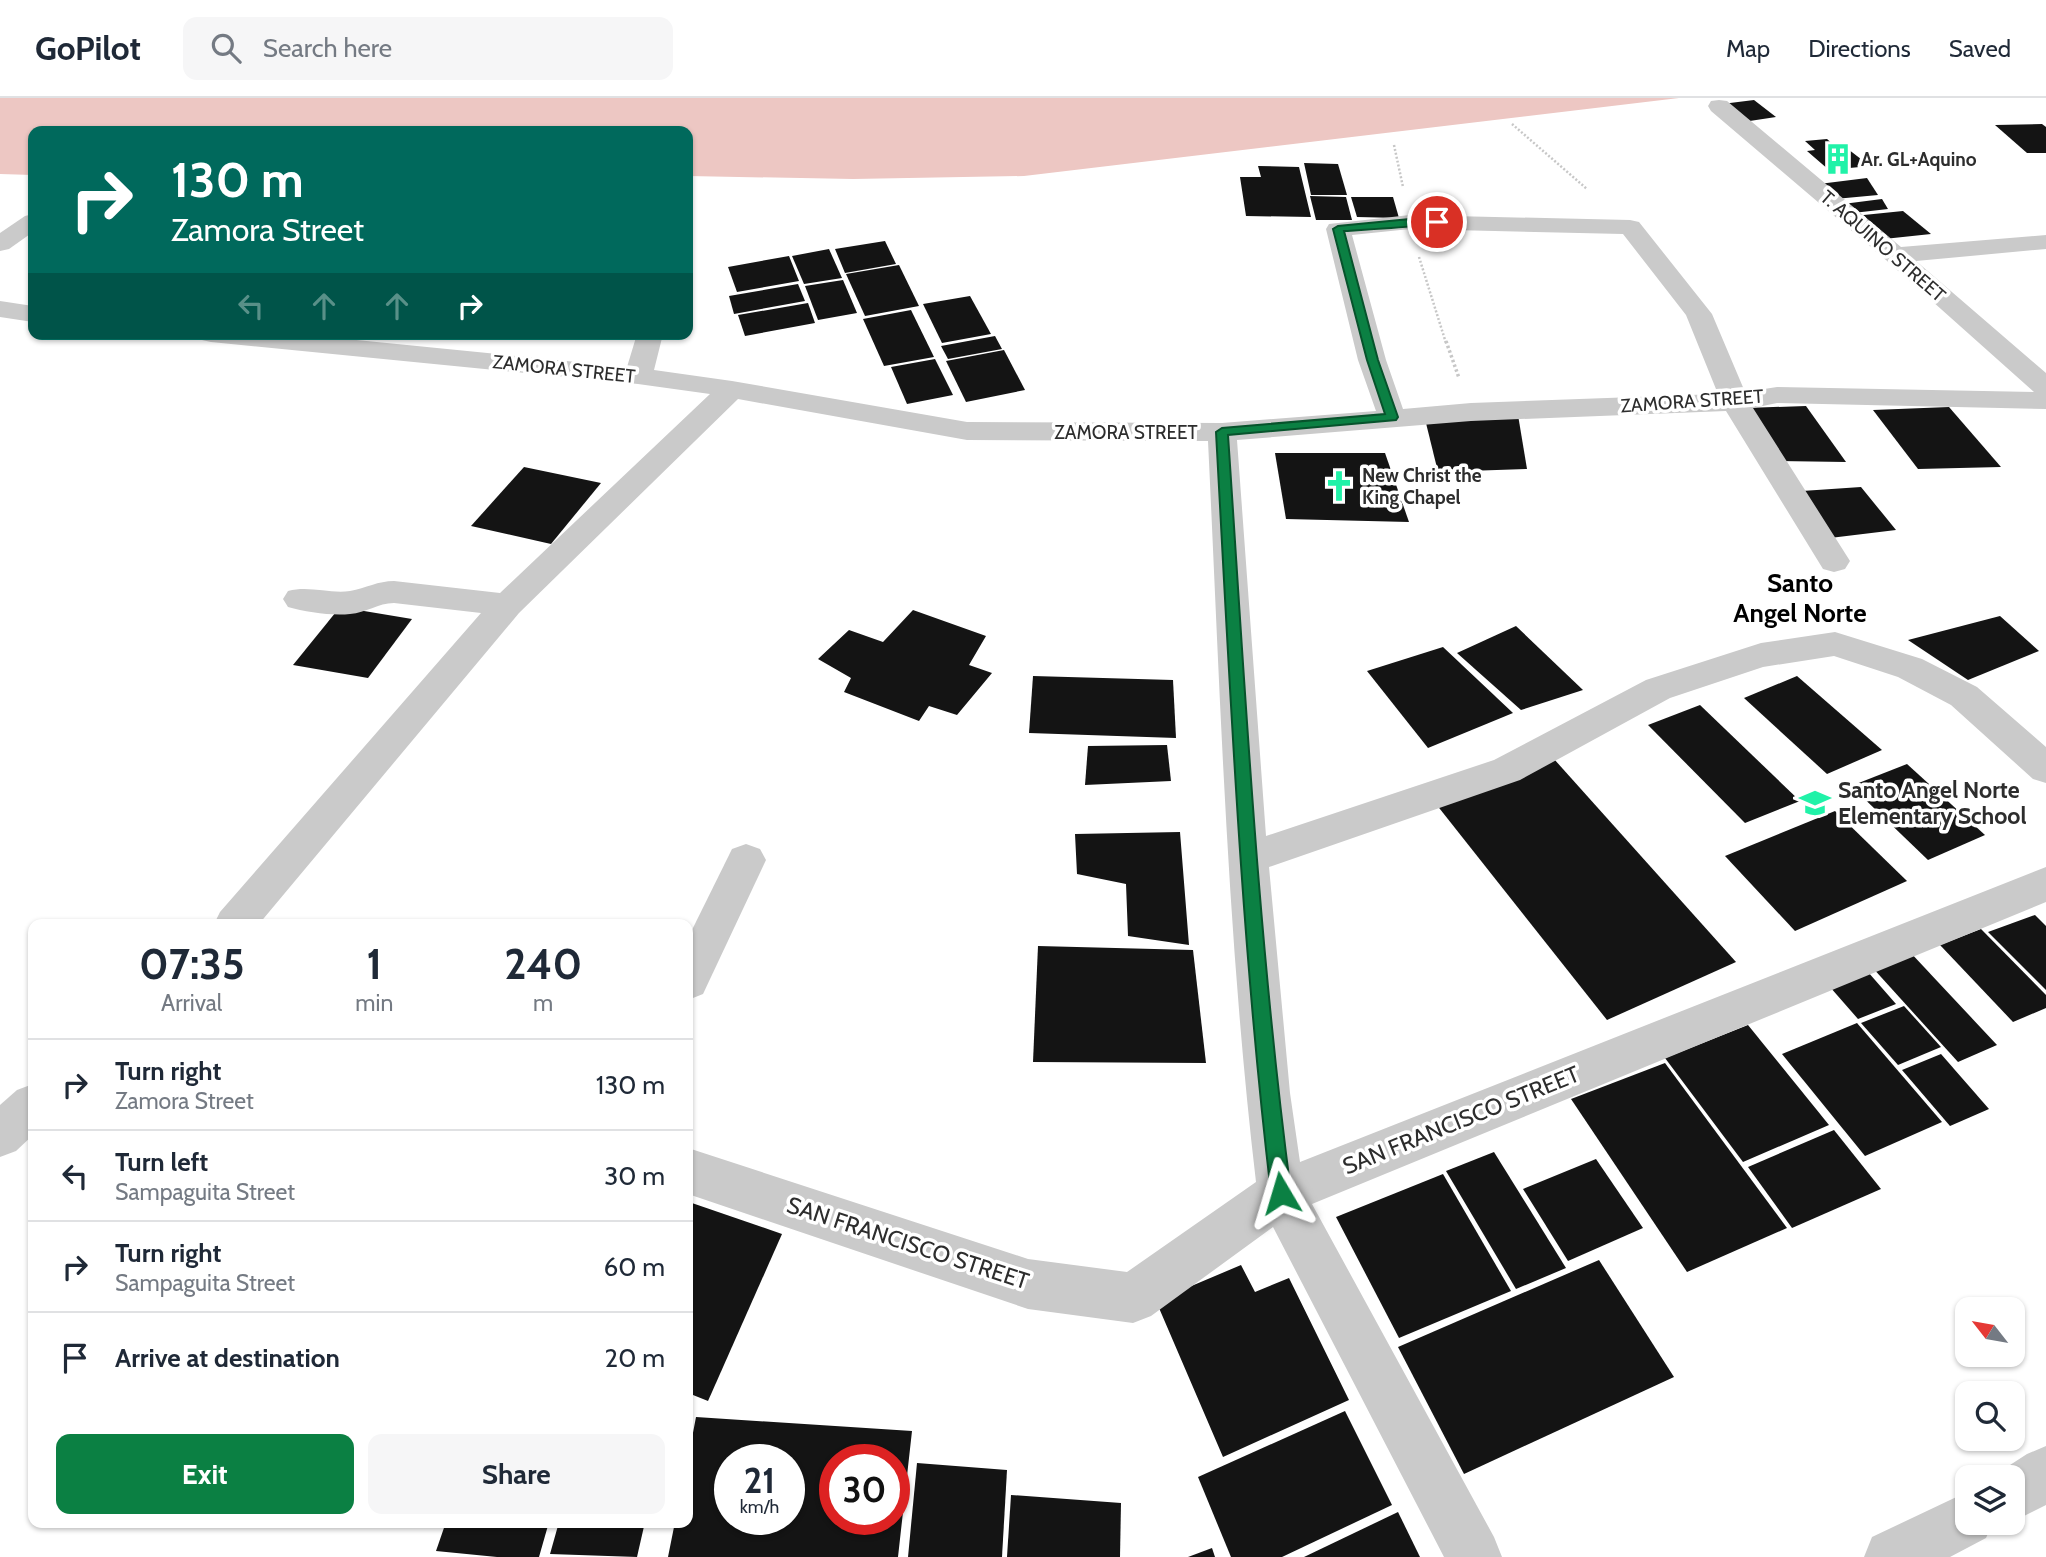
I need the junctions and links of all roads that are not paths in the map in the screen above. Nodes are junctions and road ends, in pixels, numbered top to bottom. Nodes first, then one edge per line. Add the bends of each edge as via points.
1 (1719, 106) dead end
2 (28, 224) edge
3 (2046, 242) edge
4 (0, 244) edge
5 (1895, 255) junction
6 (0, 309) edge
7 (28, 313) edge
8 (272, 340) edge
9 (648, 340) edge
10 (638, 376) junction
11 (2046, 388) edge
12 (732, 389) junction
13 (2046, 401) edge
14 (1735, 402) junction
15 (1392, 417) junction
16 (1222, 432) junction
17 (1834, 561) dead end
18 (300, 599) dead end
19 (507, 605) junction
20 (2046, 769) edge
21 (1248, 858) junction
22 (746, 860) dead end
23 (2046, 884) edge
24 (238, 919) edge
25 (693, 971) edge
26 (28, 1110) edge
27 (0, 1135) edge
28 (693, 1173) edge
29 (1281, 1193) junction
30 (2046, 1473) edge
31 (2025, 1487) edge
32 (1955, 1525) edge
33 (1474, 1557) edge
34 (1892, 1557) edge

1 - 5 street, T. AQUINO STREET
2 - 4 street
3 - 5 street
5 - 11 street, T. AQUINO STREET
6 - 7 street
8 - 10 street, ZAMORA STREET
9 - 10 street
10 - 12 street, ZAMORA STREET
12 - 16 street, ZAMORA STREET via 967,431
12 - 19 street
13 - 14 street, ZAMORA STREET via 1777,396
14 - 15 street, ZAMORA STREET
14 - 15 street via 1699,314 1630,227 1410,222 1338,229
14 - 17 street
15 - 16 street, ZAMORA STREET
16 - 21 street
18 - 19 street via 350,603 383,592
19 - 24 street
20 - 21 street via 1964,696 1910,668 1835,644 1761,655 1658,690 1507,770
21 - 29 street
22 - 25 street
23 - 29 street, SAN FRANCISCO STREET
26 - 27 street
28 - 29 street, SAN FRANCISCO STREET via 1028,1284 1133,1298
29 - 33 street
30 - 31 street
32 - 34 street

